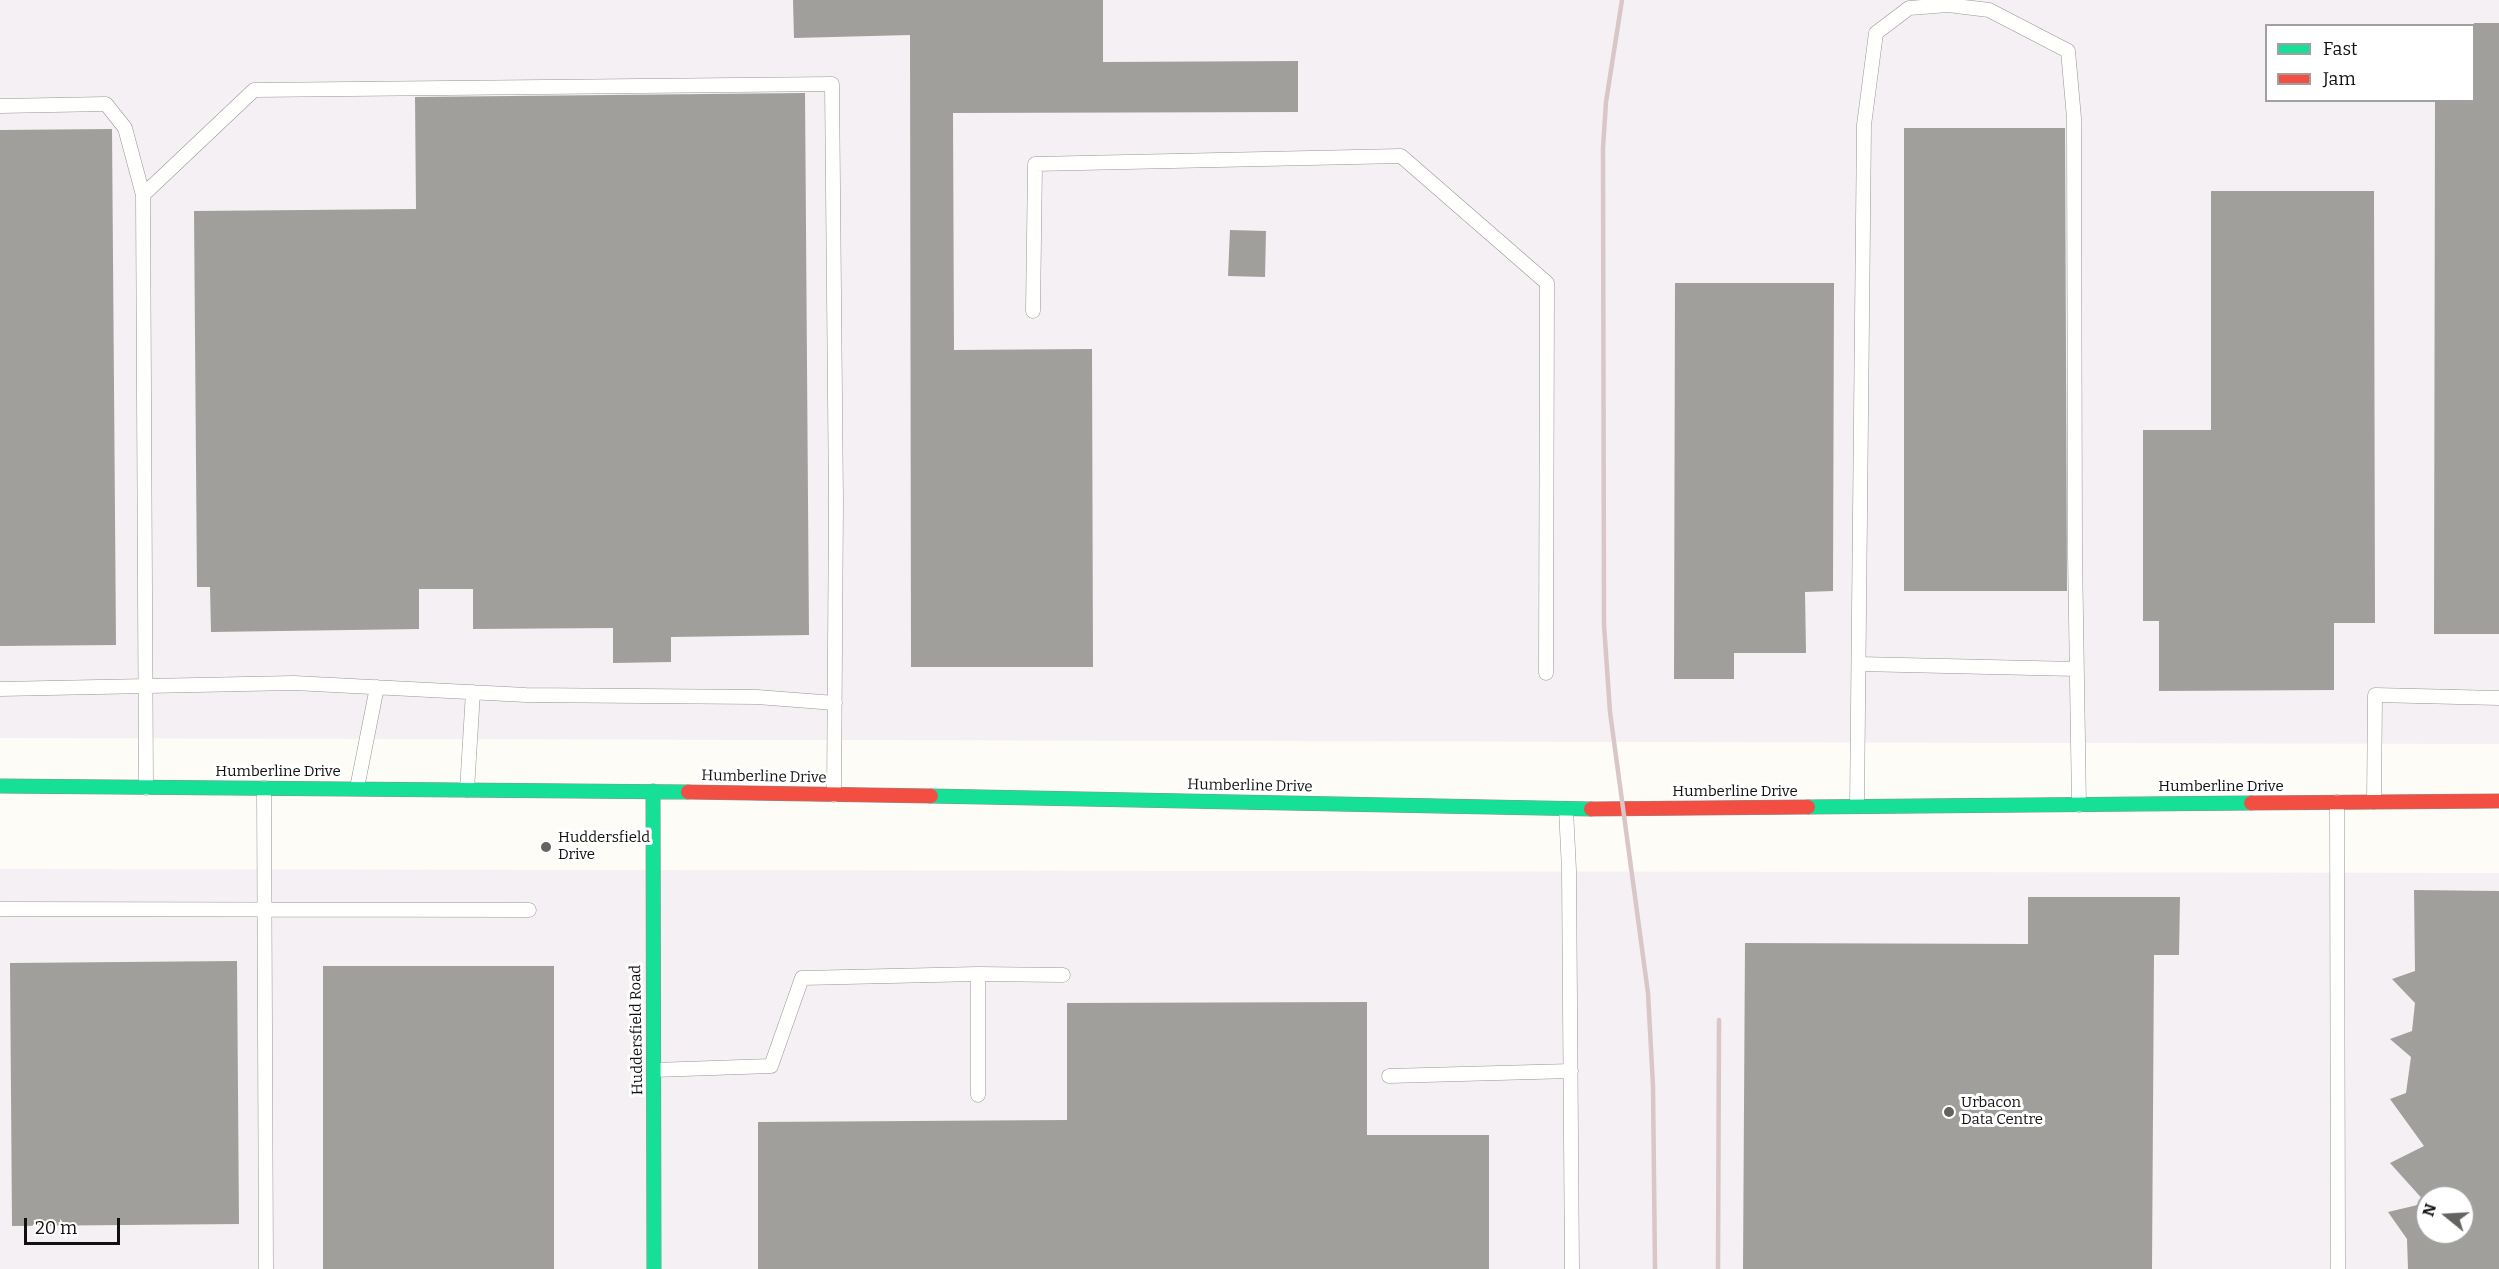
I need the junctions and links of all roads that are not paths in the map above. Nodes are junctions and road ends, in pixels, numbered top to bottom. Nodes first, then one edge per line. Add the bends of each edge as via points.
1 (0, 105) edge
2 (143, 195) junction
3 (1033, 311) dead end
4 (1858, 664) junction
5 (2076, 669) junction
6 (1546, 673) dead end
7 (146, 686) junction
8 (377, 687) junction
9 (0, 689) edge
10 (473, 692) junction
11 (2499, 698) edge
12 (835, 703) junction
13 (0, 786) edge
14 (146, 788) junction
15 (264, 788) junction
16 (357, 789) junction
17 (467, 790) junction
18 (653, 791) junction
19 (834, 795) junction
20 (2499, 801) edge
21 (2337, 802) junction
22 (2374, 802) junction
23 (2079, 805) junction
24 (1857, 808) junction
25 (1566, 809) junction
26 (0, 909) edge
27 (264, 909) junction
28 (529, 910) dead end
29 (978, 974) junction
30 (1063, 975) dead end
31 (654, 1070) junction
32 (1570, 1071) junction
33 (1389, 1076) dead end
34 (978, 1095) dead end
35 (266, 1269) edge
36 (654, 1269) edge
37 (1572, 1269) edge
38 (2338, 1269) edge

1 - 2 lane via 106,104 125,128
2 - 7 lane
2 - 12 lane via 254,90 832,84
3 - 6 lane via 1035,164 1401,156 1546,283
4 - 5 lane
4 - 5 lane via 1864,125 1876,33 1909,8 1948,6 1989,10 2068,51 2074,118
4 - 24 lane
5 - 23 lane
7 - 8 lane via 294,683
7 - 9 lane
7 - 14 lane
8 - 10 lane
8 - 16 lane
10 - 12 lane
10 - 17 lane
11 - 22 lane via 2375,695
12 - 19 lane
13 - 14 street, Humberline Drive
14 - 15 street, Humberline Drive
15 - 16 street, Humberline Drive
15 - 27 lane
16 - 17 street, Humberline Drive
17 - 18 street, Humberline Drive
18 - 19 street, Humberline Drive
18 - 31 street, Huddersfield Road
19 - 25 street, Humberline Drive
20 - 22 street, Humberline Drive
21 - 22 street, Humberline Drive
21 - 23 street, Humberline Drive
21 - 38 lane
23 - 24 street, Humberline Drive
24 - 25 street, Humberline Drive
25 - 32 lane
26 - 27 lane
27 - 28 lane
27 - 35 lane
29 - 30 lane
29 - 31 lane via 802,978 771,1066
29 - 34 lane
31 - 36 street, Huddersfield Road
32 - 33 lane
32 - 37 lane

